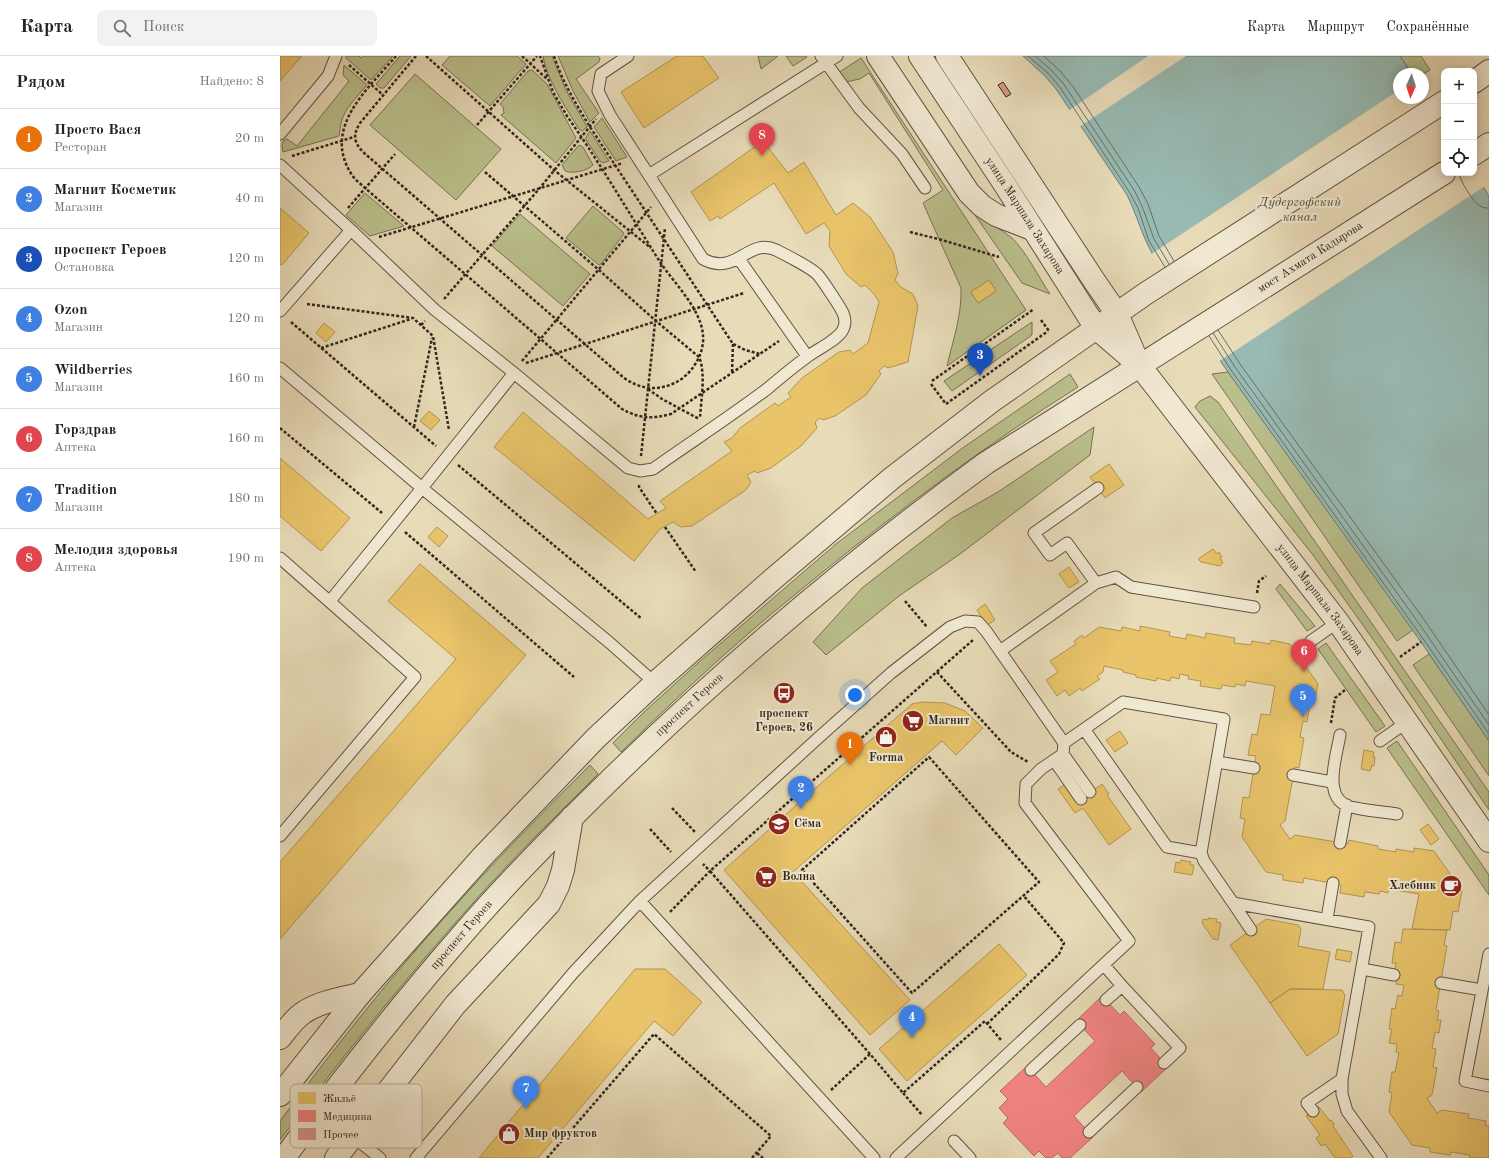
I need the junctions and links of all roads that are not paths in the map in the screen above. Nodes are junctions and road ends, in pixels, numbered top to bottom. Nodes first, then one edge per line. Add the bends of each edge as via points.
1 (628, 56) edge
2 (837, 56) edge
3 (878, 56) edge
4 (920, 56) edge
5 (947, 56) edge
6 (340, 58) edge
7 (614, 60) edge
8 (823, 60) edge
9 (1489, 71) edge
10 (1477, 80) edge
11 (1441, 104) edge
12 (280, 134) edge
13 (1489, 144) edge
14 (1477, 152) edge
15 (1477, 154) edge
16 (1489, 156) edge
17 (284, 161) edge
18 (649, 174) junction
19 (1441, 175) edge
20 (925, 188) dead end
21 (1032, 229) junction
22 (351, 230) junction
23 (739, 259) junction
24 (280, 311) edge
25 (1117, 314) junction
26 (1096, 328) junction
27 (1178, 343) joint
28 (807, 356) junction
29 (1140, 366) junction
30 (280, 368) edge
31 (514, 373) junction
32 (422, 488) junction
33 (1098, 488) dead end
34 (280, 558) edge
35 (1096, 583) junction
36 (330, 601) junction
37 (1254, 607) road end
38 (1338, 622) junction
39 (1311, 641) dead end
40 (1000, 651) junction
41 (655, 684) junction
42 (1407, 722) junction
43 (1084, 729) junction
44 (1340, 735) dead end
45 (1380, 741) dead end
46 (1060, 752) junction
47 (1217, 762) junction
48 (1254, 768) dead end
49 (1293, 775) dead end
50 (1332, 782) junction
51 (1086, 795) dead end
52 (1347, 805) junction
53 (1397, 814) dead end
54 (572, 817) junction
55 (280, 836) edge
56 (1489, 841) edge
57 (1340, 843) dead end
58 (1201, 853) junction
59 (1333, 883) dead end
60 (640, 901) junction
61 (1233, 903) junction
62 (1327, 919) junction
63 (1252, 930) dead end
64 (1489, 954) edge
65 (1104, 965) junction
66 (1362, 969) junction
67 (1394, 975) dead end
68 (1441, 983) dead end
69 (1122, 986) junction
70 (1482, 990) junction
71 (360, 994) junction
72 (1106, 1000) dead end
73 (1080, 1025) dead end
74 (282, 1030) edge
75 (1164, 1063) dead end
76 (1031, 1070) dead end
77 (1342, 1079) junction
78 (340, 1084) edge
79 (393, 1084) edge
80 (1489, 1086) edge
81 (1137, 1088) dead end
82 (280, 1095) edge
83 (1313, 1112) dead end
84 (1089, 1132) dead end
85 (954, 1141) dead end
86 (291, 1148) edge
87 (343, 1148) edge
88 (367, 1148) edge
89 (284, 1158) edge
90 (336, 1158) edge
91 (380, 1158) edge
92 (416, 1158) edge
93 (874, 1158) edge
94 (896, 1158) edge
95 (970, 1158) edge
96 (1381, 1158) edge

1 - 7 lane
2 - 8 lane
3 - 21 street via 969,193 996,215
4 - 21 street, улица Маршала Захарова
5 - 25 street, улица Маршала Захарова
6 - 12 lane
7 - 18 lane via 601,74 598,91 606,108
8 - 18 lane
8 - 20 lane via 859,108 902,154
9 - 10 street
11 - 25 street
13 - 14 street
15 - 16 street
17 - 22 lane
18 - 23 lane via 703,259 722,264
19 - 27 street, мост Ахмата Кадырова
21 - 26 street, улица Маршала Захарова
22 - 24 lane
22 - 31 lane via 435,310
23 - 28 lane
23 - 28 lane via 756,248 766,246 817,274 842,312 845,321 844,329 839,336
25 - 26 street
25 - 29 street, улица Маршала Захарова
26 - 29 street, улица Маршала Захарова
26 - 41 street via 992,401 892,478
27 - 29 street, проспект Героев
28 - 31 lane via 766,389 653,469 640,471 628,468
29 - 38 street, улица Маршала Захарова
29 - 54 street, проспект Героев via 986,464 936,499 839,575 690,704
30 - 32 lane
31 - 32 lane
32 - 36 lane
32 - 41 lane via 610,643
33 - 35 lane via 1034,533 1050,555 1067,543
34 - 36 lane
35 - 37 lane via 1116,577 1131,587
35 - 40 lane
36 - 55 lane via 415,677
38 - 39 lane
38 - 42 street, улица Маршала Захарова
40 - 46 lane
40 - 60 lane via 978,622 965,622 950,627 891,673
41 - 71 street via 596,738 483,856
42 - 45 lane
42 - 56 street, улица Маршала Захарова
43 - 46 lane
43 - 47 lane via 1123,702 1224,719
43 - 58 lane via 1167,847
44 - 50 lane
46 - 51 lane
46 - 65 lane via 1026,784 1025,803 1129,941
47 - 48 lane
47 - 58 lane
49 - 50 lane
50 - 52 lane via 1336,796
52 - 53 lane
52 - 57 lane
54 - 78 street, проспект Героев via 458,940
54 - 79 street via 563,870 549,904 455,1005
58 - 61 lane
59 - 62 lane
60 - 92 lane via 573,973
60 - 93 lane
61 - 62 lane
61 - 63 lane
62 - 66 lane via 1369,927
64 - 70 lane
65 - 69 lane
65 - 94 lane
66 - 67 lane
66 - 77 lane
68 - 70 lane
69 - 72 lane
69 - 75 lane via 1180,1048
70 - 80 lane via 1465,1081
71 - 74 street via 304,1012
71 - 82 street
73 - 76 lane
77 - 83 lane via 1307,1103
77 - 96 lane via 1342,1094 1348,1111
81 - 84 lane
85 - 95 lane
86 - 89 street, проспект Героев
87 - 90 street
88 - 91 lane

